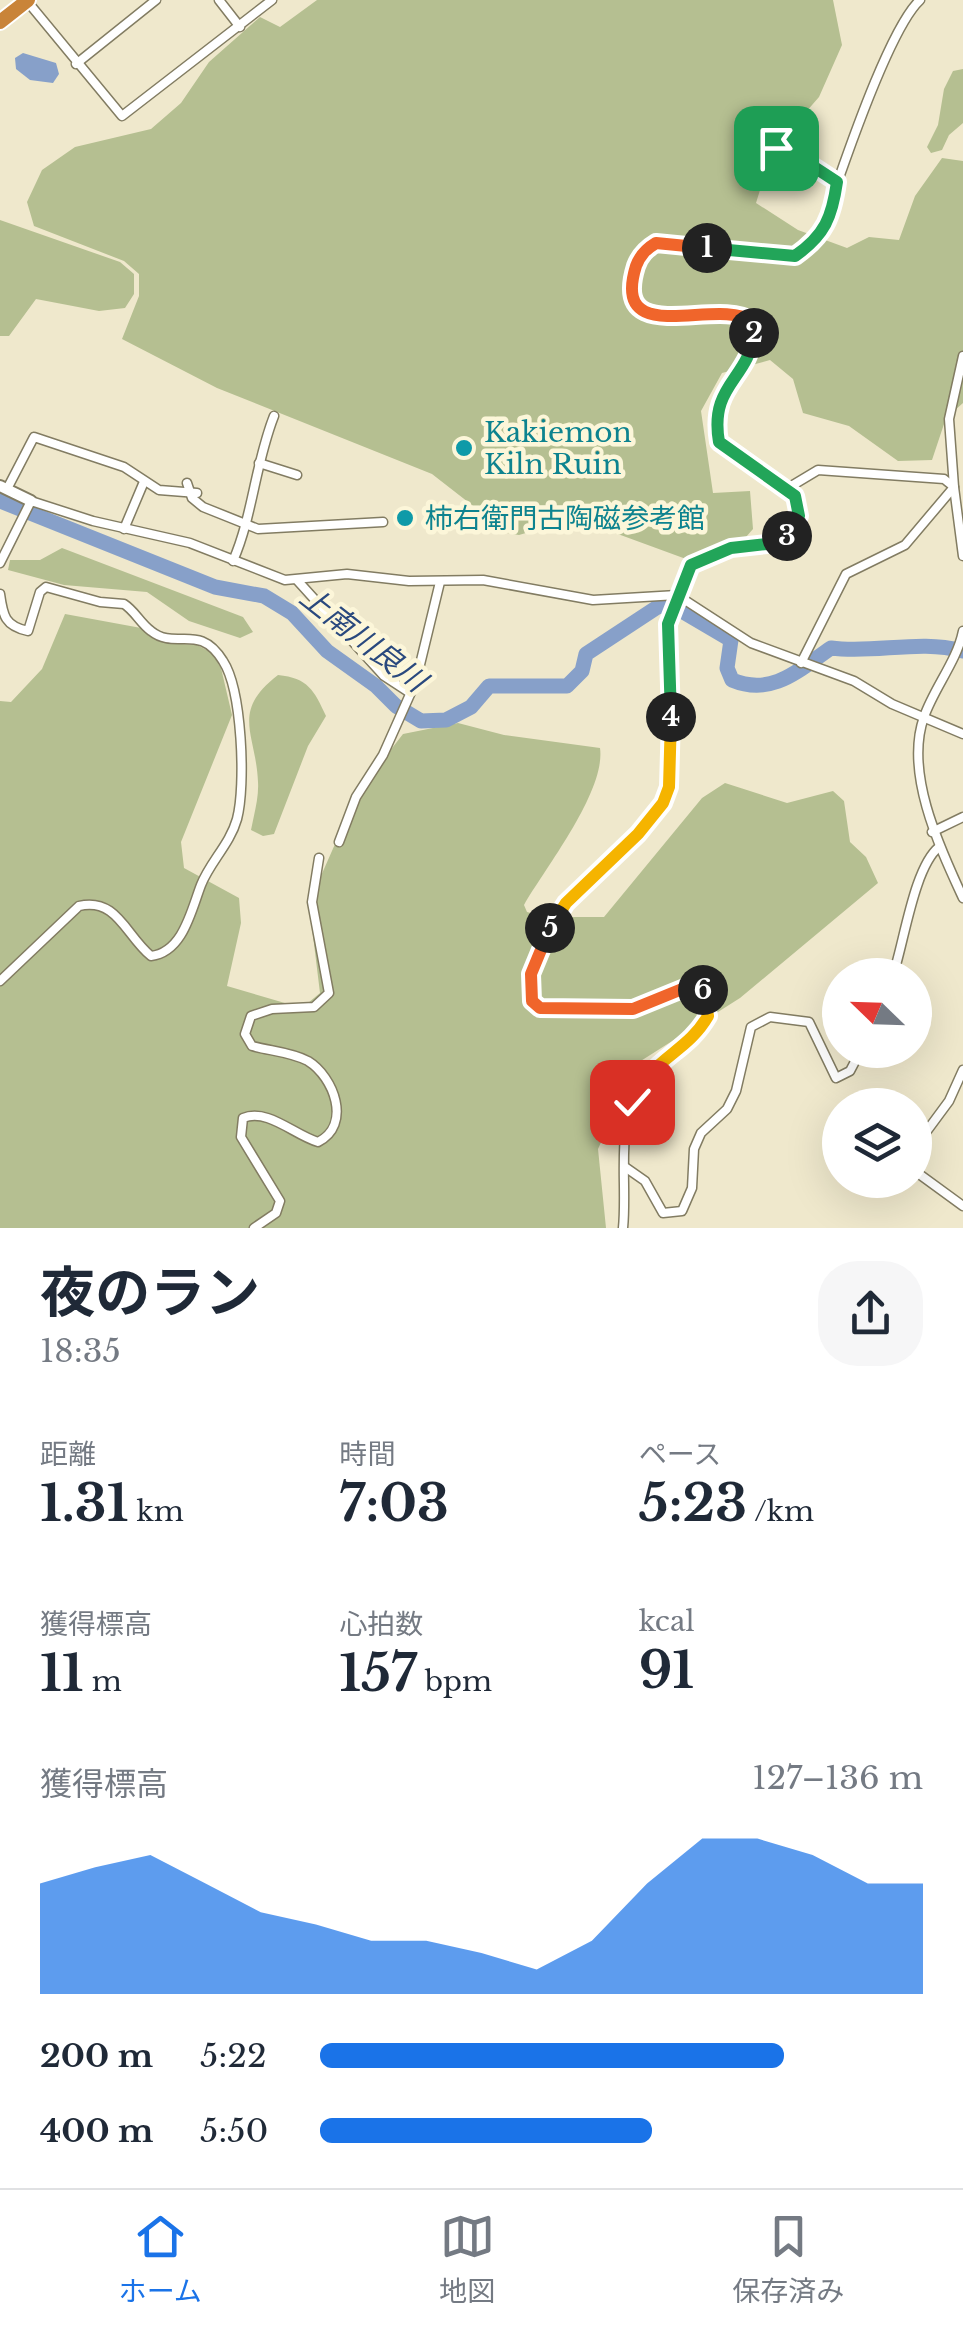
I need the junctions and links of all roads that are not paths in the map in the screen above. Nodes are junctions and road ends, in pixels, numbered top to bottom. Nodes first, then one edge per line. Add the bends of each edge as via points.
1 (156, 0) edge
2 (219, 0) edge
3 (272, 0) edge
4 (920, 0) edge
5 (28, 1) edge
6 (0, 22) edge
7 (240, 26) junction
8 (76, 64) junction
9 (791, 180) dead end
10 (837, 182) junction
11 (963, 356) edge
12 (274, 416) dead end
13 (259, 463) junction
14 (297, 475) dead end
15 (187, 483) dead end
16 (143, 484) junction
17 (3, 487) edge
18 (954, 487) junction
19 (788, 488) junction
20 (193, 493) junction
21 (29, 503) junction
22 (383, 522) dead end
23 (248, 526) junction
24 (124, 529) junction
25 (963, 556) edge
26 (233, 561) junction
27 (0, 564) edge
28 (297, 580) junction
29 (440, 582) junction
30 (0, 594) edge
31 (676, 599) junction
32 (963, 631) edge
33 (800, 663) junction
34 (410, 693) junction
35 (923, 719) junction
36 (963, 734) edge
37 (963, 817) edge
38 (932, 832) junction
39 (338, 842) dead end
40 (940, 846) junction
41 (320, 858) dead end
42 (963, 898) edge
43 (898, 958) edge
44 (0, 981) edge
45 (822, 1049) edge
46 (831, 1068) edge
47 (851, 1068) edge
48 (963, 1070) edge
49 (932, 1124) edge
50 (625, 1167) junction
51 (932, 1183) edge
52 (963, 1206) edge
53 (254, 1228) edge
54 (623, 1228) edge

1 - 8 street
2 - 7 street
3 - 7 street
4 - 10 street via 903,22
5 - 6 highway
5 - 8 street
7 - 8 street via 122,116
9 - 10 street via 772,170 776,148 787,141
10 - 19 street via 832,219 795,256 656,243 638,258 633,276 632,295 647,314 736,312 752,321 750,353 718,402 719,442
11 - 18 street via 949,419
12 - 13 street
13 - 14 street
13 - 23 street
15 - 20 street
16 - 17 street via 124,467 34,437
16 - 20 street
16 - 24 street
17 - 21 street
18 - 19 street via 923,476 827,470
18 - 25 street
18 - 33 street via 905,545 846,574
19 - 31 street via 799,506 788,536 691,565
20 - 23 street via 202,506
21 - 24 street
21 - 27 street
22 - 23 street via 277,531
23 - 26 street
24 - 26 street via 182,540
26 - 28 street
28 - 29 street via 347,574
28 - 34 street via 384,676
29 - 31 street via 482,580 593,600
29 - 34 street via 427,650
30 - 44 street via 0,613 13,628 28,631 46,586 124,604 166,637 204,640 228,671 241,782 225,847 168,950 151,956 108,907 95,902 80,906
31 - 33 street via 751,644
31 - 50 street via 670,614 669,787 638,834 556,916 529,986 540,1008 560,1011 633,1009 692,985 704,991 708,1016 700,1029 644,1076 629,1117
32 - 35 street
33 - 35 street via 854,681
34 - 39 street
35 - 36 street
35 - 38 street via 920,751
37 - 38 street
38 - 40 street
40 - 42 street
40 - 43 street via 920,882
41 - 53 street via 312,902 330,993 314,1008 251,1016 245,1034 252,1046 317,1068 338,1112 331,1133 318,1142 256,1114 242,1118 241,1138 280,1201 276,1213
45 - 50 street via 809,1022 767,1018 752,1027 727,1109 701,1133 694,1150 692,1188 682,1212 663,1213 646,1181
46 - 47 street via 836,1078
48 - 49 street
50 - 54 street
51 - 52 street

